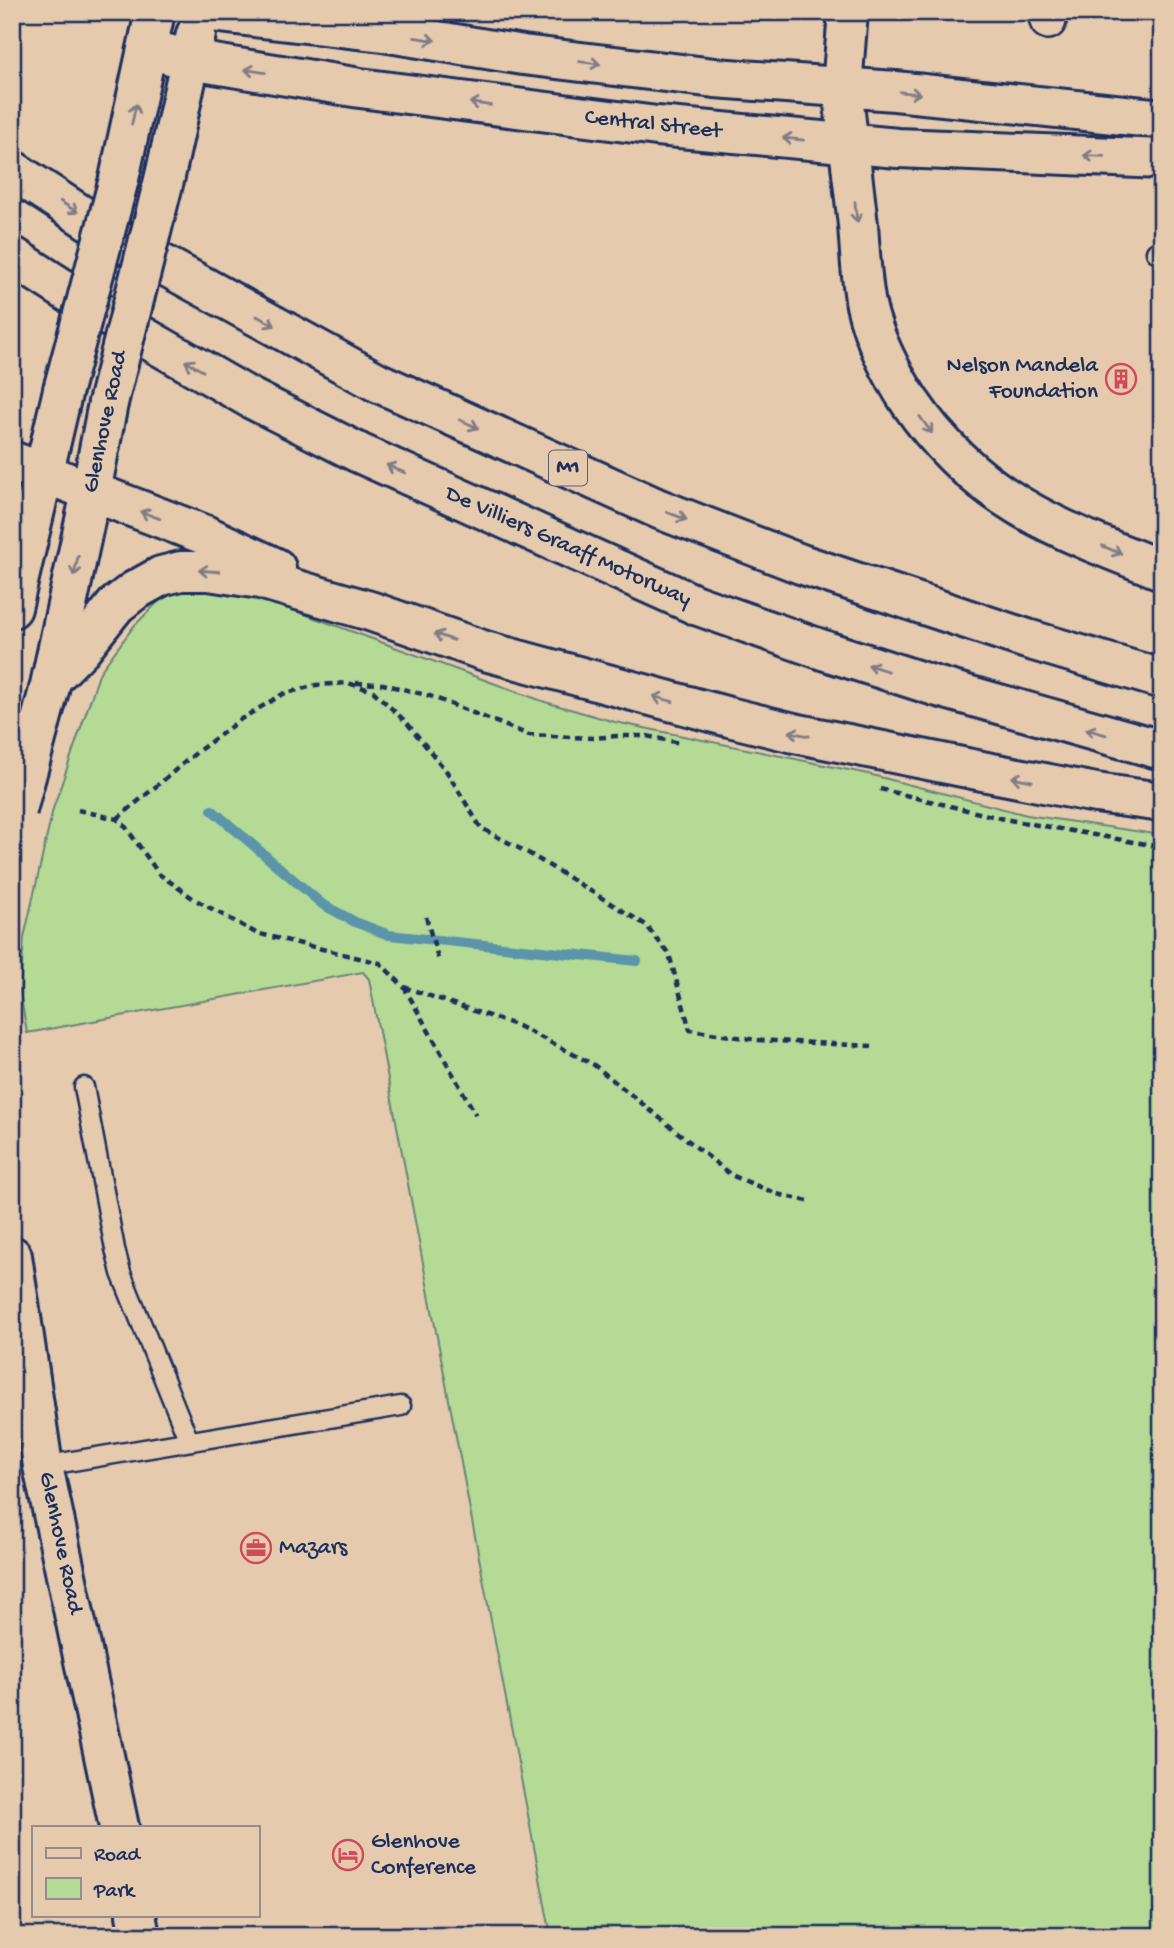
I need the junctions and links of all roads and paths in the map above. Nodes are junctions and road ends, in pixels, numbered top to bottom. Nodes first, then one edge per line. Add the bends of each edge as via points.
1 (202, 12) edge
2 (211, 12) edge
3 (848, 12) edge
4 (310, 19) edge
5 (152, 30) edge
6 (190, 60) junction
7 (842, 87) junction
8 (1162, 119) edge
9 (848, 145) junction
10 (1162, 159) edge
11 (12, 170) edge
12 (12, 256) edge
13 (28, 467) edge
14 (92, 492) junction
15 (1162, 570) edge
16 (12, 608) edge
17 (370, 611) junction
18 (1162, 679) edge
19 (348, 682) junction
20 (51, 684) junction
21 (690, 745) dead end
22 (1162, 750) edge
23 (875, 788) dead end
24 (1162, 802) edge
25 (78, 810) dead end
26 (117, 818) junction
27 (15, 821) edge
28 (1162, 847) edge
29 (426, 917) dead end
30 (439, 962) dead end
31 (404, 987) junction
32 (872, 1045) dead end
33 (84, 1087) dead end
34 (476, 1115) dead end
35 (812, 1202) dead end
36 (12, 1256) edge
37 (401, 1406) dead end
38 (189, 1441) junction
39 (28, 1466) edge
40 (119, 1826) edge
41 (136, 1916) edge
42 (140, 1936) edge

1 - 6 main road, Glenhove Road
2 - 4 main road
3 - 7 main road
4 -> 7 main road via 523,55 687,75
5 - 6 main road, Central Street
13 -> 5 main road, Glenhove Road, bridge via 63,390 119,179
9 -> 6 main road, Central Street via 548,114
6 - 14 main road, Glenhove Road, bridge via 108,403
7 -> 8 main road
7 - 9 main road
10 -> 9 main road, Central Street
9 -> 15 main road via 866,306 899,386 932,434 983,483 1027,512
11 -> 18 main road, M1 via 122,242 377,382 659,509 801,564
22 -> 12 main road, De Villiers Graaff Motorway via 935,687 696,605 359,453 250,398
13 - 14 main road
13 - 16 main road, Glenhove Road
17 -> 14 main road via 205,535
14 -> 20 main road, Glenhove Road
17 -> 20 main road via 238,574 181,571 134,590 116,605
24 -> 17 main road via 794,733 485,651
19 - 21 path via 383,684 430,696 529,735 647,737
19 - 26 path via 316,685 273,700 197,752
19 - 32 path via 373,691 407,723 447,772 481,828 646,925 669,954 690,1030 757,1040
20 - 27 main road, Glenhove Road, bridge
23 - 28 path via 1004,820
25 - 26 path
26 - 31 path via 159,874 194,899 256,933 380,963
29 - 30 path
31 - 34 path
31 - 35 path via 518,1027 594,1065 731,1175
33 - 38 lane via 121,1273
36 - 39 main road, Glenhove Road
37 - 38 lane
38 - 39 lane
39 - 40 main road, Glenhove Road
41 - 42 main road

